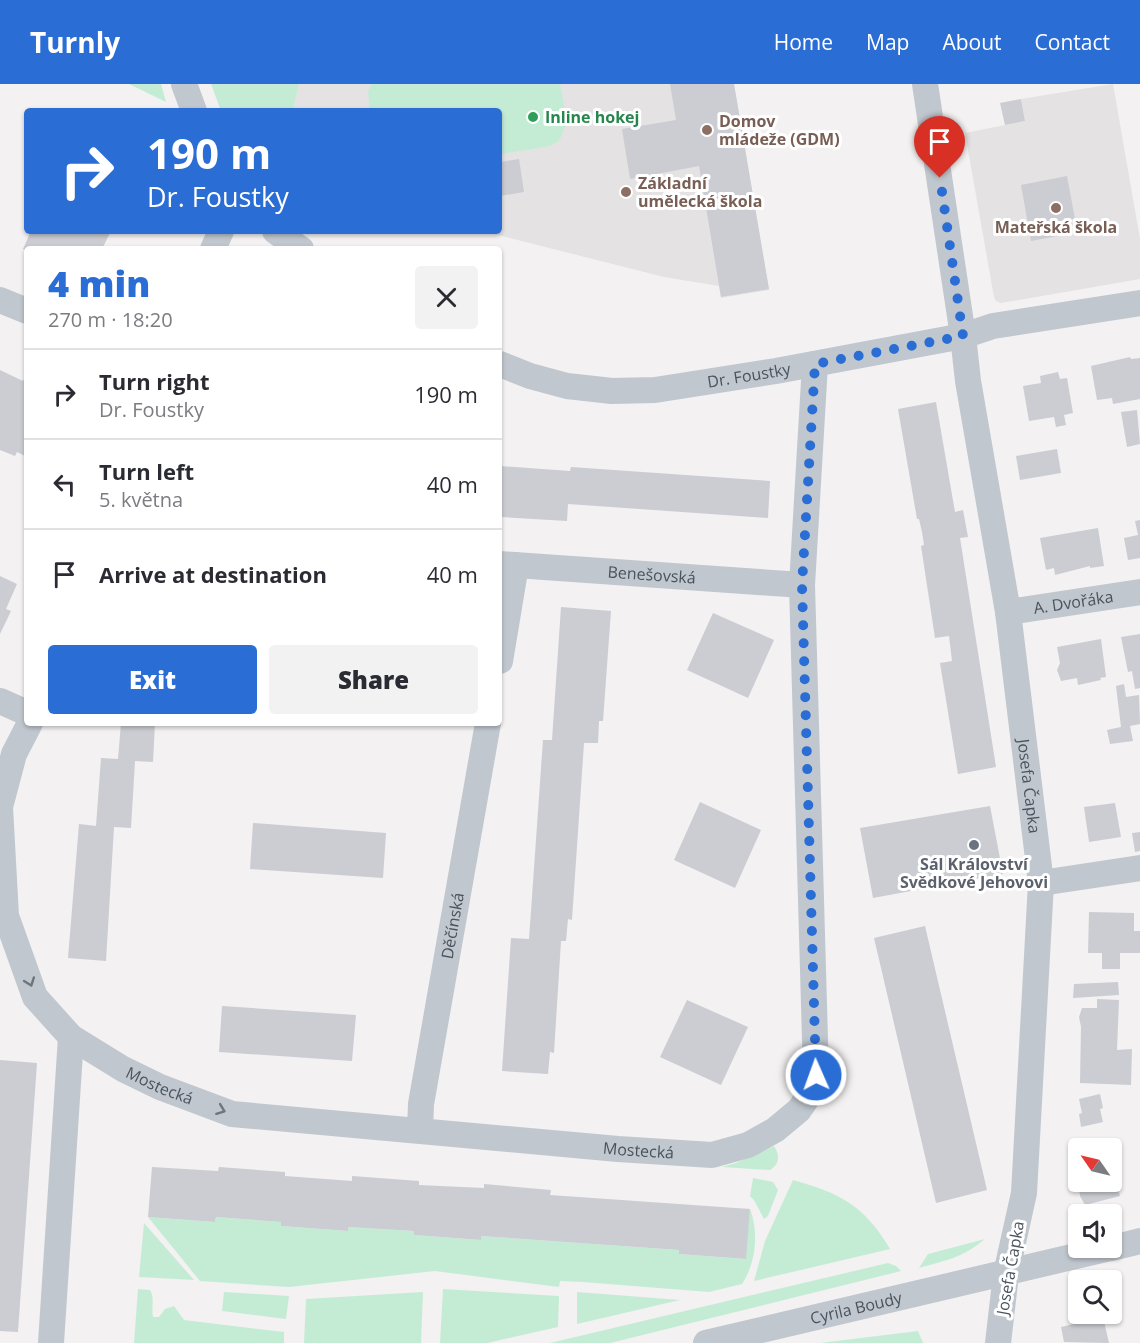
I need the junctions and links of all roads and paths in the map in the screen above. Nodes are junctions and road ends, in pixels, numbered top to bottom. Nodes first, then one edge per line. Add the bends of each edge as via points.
1 (184, 84) edge
2 (925, 84) edge
3 (193, 108) edge
4 (280, 234) edge
5 (298, 246) edge
6 (0, 300) edge
7 (1140, 303) edge
8 (24, 310) edge
9 (963, 336) junction
10 (815, 364) junction
11 (502, 365) edge
12 (508, 564) edge
13 (802, 585) junction
14 (1140, 592) edge
15 (1008, 612) junction
16 (502, 637) edge
17 (0, 701) edge
18 (24, 712) edge
19 (28, 726) edge
20 (487, 726) edge
21 (1140, 868) edge
22 (1041, 883) junction
23 (15, 942) junction
24 (0, 965) edge
25 (70, 1037) junction
26 (420, 1130) junction
27 (1140, 1241) edge
28 (1122, 1245) edge
29 (1071, 1258) edge
30 (1006, 1274) junction
31 (51, 1343) edge
32 (706, 1343) edge
33 (998, 1343) edge

1 - 3 street
2 - 9 street, Josefa Čapka
4 - 5 street
6 - 8 street
7 - 9 street, Dr. Foustky via 993,326
9 - 10 street, Dr. Foustky
9 - 15 street, Josefa Čapka
10 - 11 street, Dr. Foustky via 655,390 612,391 567,386
10 - 13 street, Mostecká
12 - 13 street, Benešovská
12 - 16 street
13 - 26 street, Mostecká via 816,1075 799,1110 748,1145 712,1155
14 - 15 street, A. Dvořáka
15 - 22 street, Josefa Čapka
17 - 18 street
19 - 23 street, Mostecká via 14,754 0,807 6,916
20 - 26 street, Děčínská via 421,1104
21 - 22 street
22 - 30 street, Josefa Čapka via 1024,1193
23 - 24 street
23 -> 25 street, Mostecká via 35,997
25 -> 26 street, Mostecká via 160,1087 232,1114
25 - 31 street
27 - 28 street, Cyrila Boudy
29 - 30 street, Cyrila Boudy
30 - 32 street, Cyrila Boudy
30 - 33 street, Josefa Čapka

